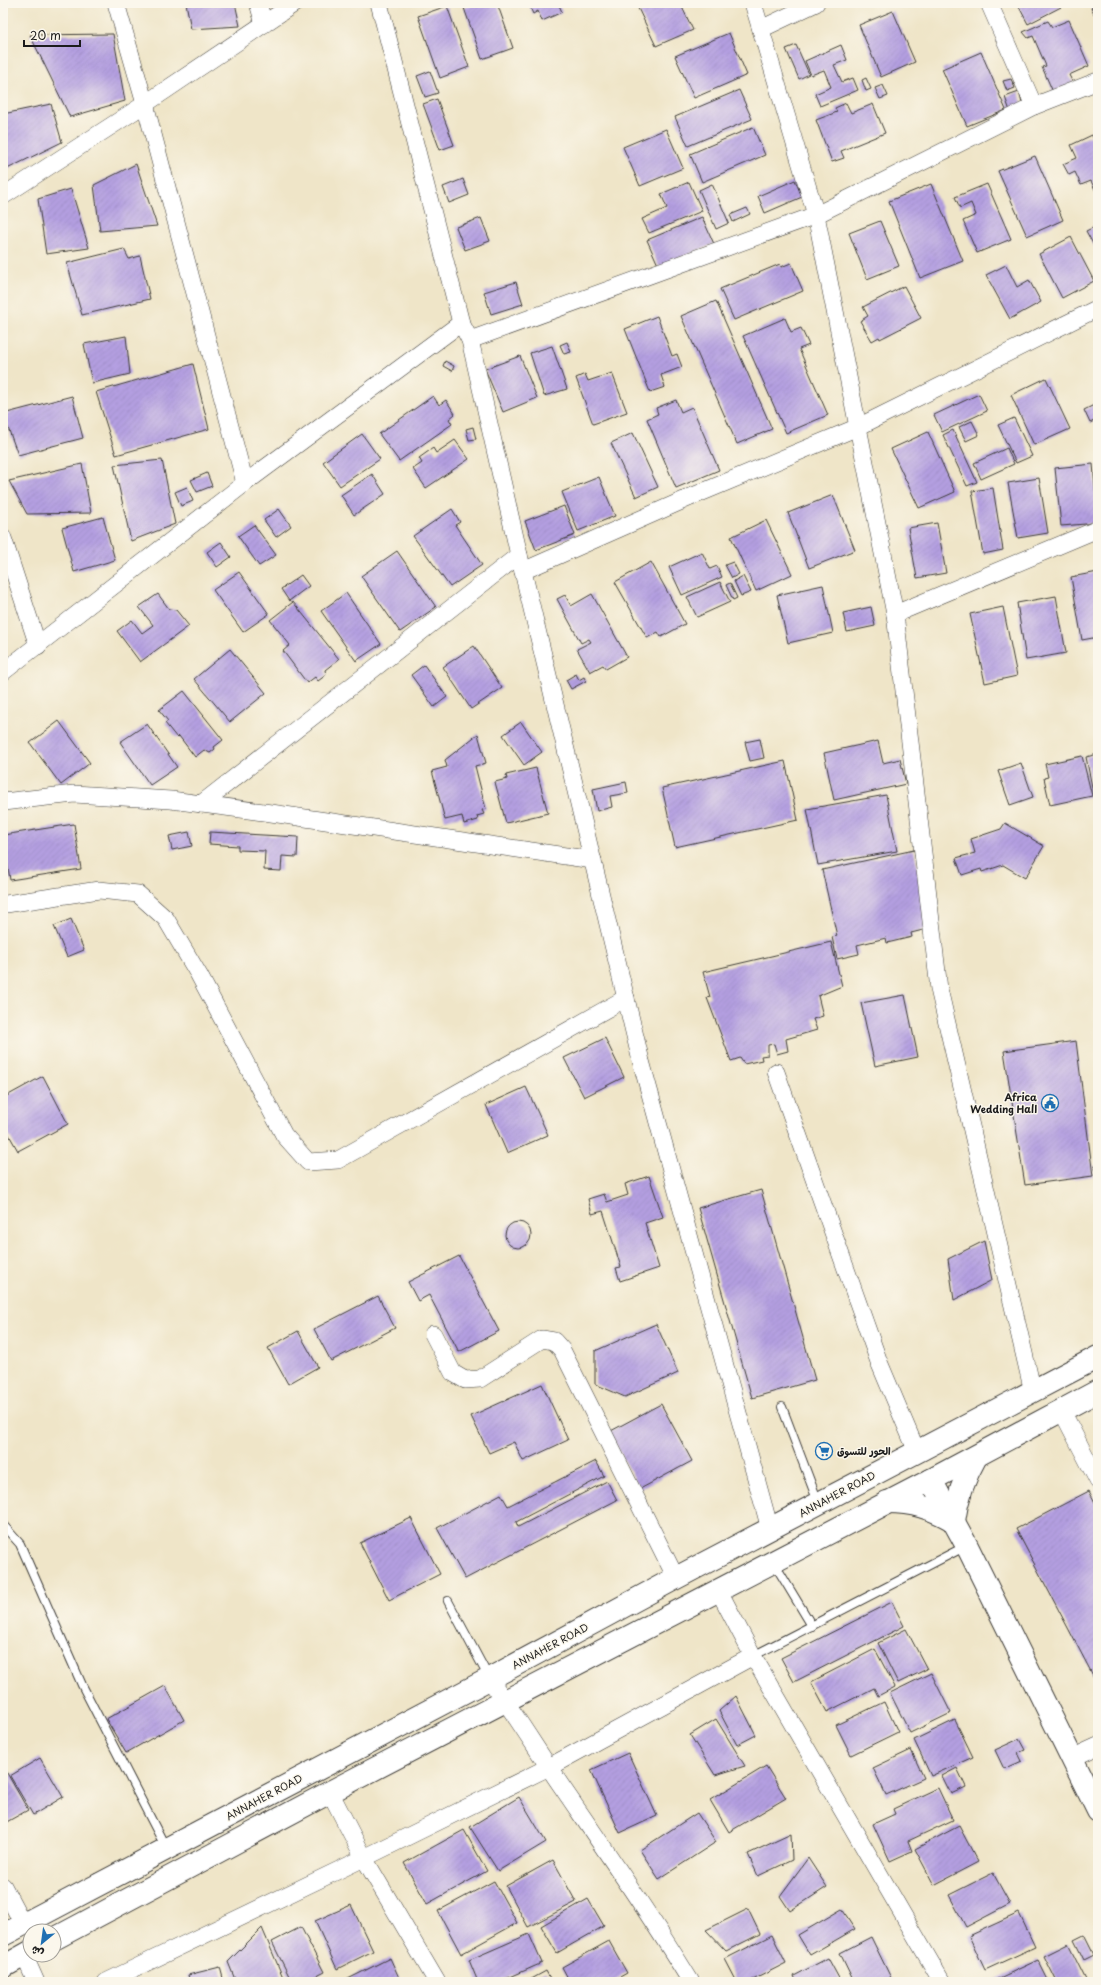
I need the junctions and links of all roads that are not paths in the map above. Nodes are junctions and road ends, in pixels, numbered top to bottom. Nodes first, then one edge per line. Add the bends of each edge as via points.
1 (116, 3) edge
2 (258, 3) edge
3 (295, 3) edge
4 (379, 3) edge
5 (753, 3) edge
6 (816, 3) edge
7 (989, 3) edge
8 (264, 24) junction
9 (761, 28) junction
10 (1098, 81) edge
11 (145, 104) junction
12 (1034, 106) junction
13 (3, 196) edge
14 (816, 215) junction
15 (1098, 308) edge
16 (461, 323) junction
17 (470, 340) junction
18 (858, 427) junction
19 (245, 483) junction
20 (1098, 529) edge
21 (3, 538) edge
22 (521, 563) junction
23 (895, 614) junction
24 (38, 646) junction
25 (3, 672) edge
26 (3, 802) edge
27 (201, 804) junction
28 (593, 860) junction
29 (6, 904) dead end
30 (626, 998) junction
31 (776, 1072) dead end
32 (433, 1334) dead end
33 (1098, 1357) edge
34 (1098, 1391) edge
35 (1033, 1392) junction
36 (782, 1407) dead end
37 (1062, 1411) junction
38 (917, 1452) junction
39 (976, 1457) junction
40 (932, 1480) junction
41 (1098, 1481) edge
42 (887, 1502) junction
43 (818, 1503) junction
44 (954, 1521) junction
45 (3, 1525) edge
46 (770, 1529) junction
47 (967, 1546) junction
48 (773, 1562) junction
49 (676, 1578) junction
50 (718, 1590) junction
51 (448, 1601) dead end
52 (812, 1626) junction
53 (753, 1656) junction
54 (489, 1679) junction
55 (507, 1702) junction
56 (1098, 1746) edge
57 (1072, 1758) junction
58 (549, 1767) junction
59 (330, 1792) junction
60 (1098, 1811) edge
61 (166, 1848) junction
62 (364, 1858) junction
63 (3, 1886) edge
64 (22, 1923) edge
65 (25, 1923) edge
66 (22, 1925) edge
67 (3, 1935) edge
68 (62, 1935) edge
69 (22, 1957) edge
70 (30, 1963) edge
71 (3, 1967) edge
72 (36, 1982) edge
73 (106, 1982) edge
74 (437, 1982) edge
75 (691, 1982) edge
76 (942, 1982) edge

1 - 11 street
2 - 8 street
3 - 8 street
4 - 16 street
5 - 9 street
6 - 9 street
7 - 12 street
8 - 11 street
9 - 14 street
10 - 12 street
11 - 13 street
11 - 19 street
12 - 14 street
14 - 17 street
14 - 18 street
15 - 18 street
16 - 17 street
16 - 19 street
17 - 22 street
18 - 22 street via 693,496
18 - 23 street
19 - 24 street
20 - 23 street
21 - 24 street
22 - 27 street
22 - 28 street
23 - 35 street via 939,989
24 - 25 street
26 - 27 street via 74,794
27 - 28 street
28 - 30 street
29 - 30 street via 99,890 138,894 166,919 199,975 284,1135 308,1162 338,1160
30 - 46 street via 641,1061
31 - 38 street via 879,1362
32 - 49 street via 453,1373 465,1380 480,1379 542,1339 554,1342 562,1350
33 - 35 main road, ANNAHER ROAD
34 - 37 main road
35 - 38 main road, ANNAHER ROAD
36 - 43 lane
37 - 39 main road
37 - 41 street
38 - 43 main road, ANNAHER ROAD
39 - 40 main road
39 - 44 main road via 958,1494
40 - 42 main road
40 - 44 main road
42 - 44 main road via 914,1503
42 - 48 main road
43 - 46 main road, ANNAHER ROAD
44 - 47 main road
45 - 61 lane via 20,1544 82,1685
46 - 49 main road, ANNAHER ROAD
47 - 52 lane
47 - 57 main road
48 - 50 main road
48 - 52 lane
49 - 54 main road, ANNAHER ROAD
50 - 53 street
50 - 55 main road
51 - 54 lane
52 - 53 lane
53 - 58 street
53 - 76 street
54 - 55 street
54 - 61 main road, ANNAHER ROAD
55 - 58 street
55 - 59 main road
56 - 57 street
57 - 60 main road
58 - 62 street
58 - 75 street via 658,1928
59 - 62 street
59 - 68 main road
61 - 65 main road, ANNAHER ROAD
62 - 73 street
62 - 74 street
63 - 64 street
66 - 67 main road, ANNAHER ROAD
69 - 71 main road
70 - 72 street

